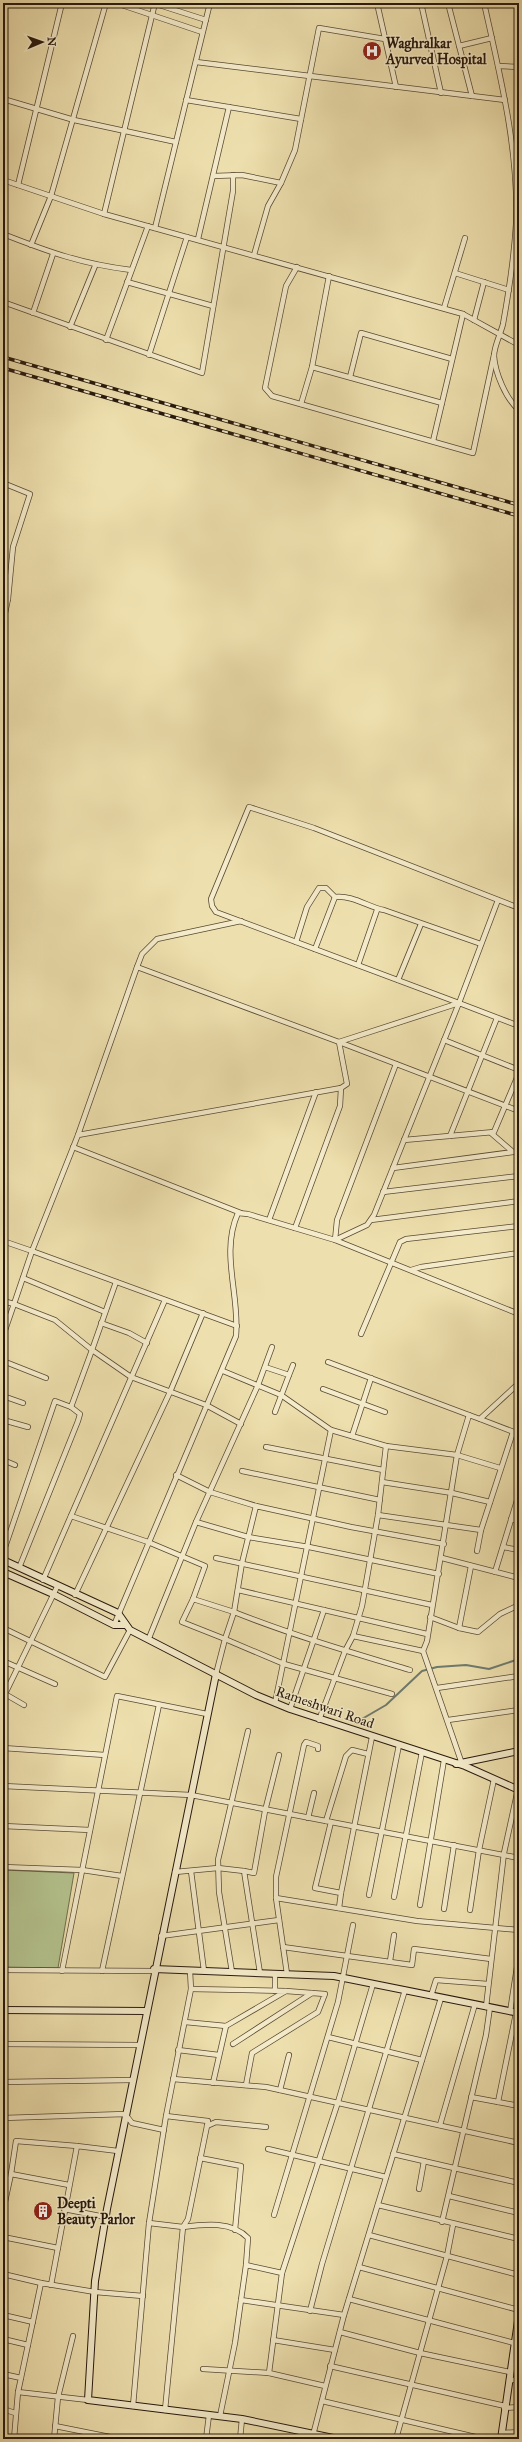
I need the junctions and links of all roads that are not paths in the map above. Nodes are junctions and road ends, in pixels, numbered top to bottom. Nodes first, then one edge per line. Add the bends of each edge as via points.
1 (62, 3) edge
2 (106, 3) edge
3 (116, 3) edge
4 (210, 3) edge
5 (377, 3) edge
6 (421, 3) edge
7 (448, 3) edge
8 (484, 3) edge
9 (154, 4) edge
10 (152, 14) junction
11 (206, 20) junction
12 (202, 32) junction
13 (492, 38) junction
14 (384, 39) junction
15 (458, 46) junction
16 (196, 62) junction
17 (498, 66) junction
18 (519, 67) edge
19 (309, 76) junction
20 (396, 87) junction
21 (441, 93) junction
22 (472, 96) junction
23 (3, 99) edge
24 (186, 100) junction
25 (505, 100) junction
26 (229, 107) junction
27 (36, 109) junction
28 (519, 109) edge
29 (301, 119) junction
30 (518, 119) edge
31 (74, 120) junction
32 (508, 121) junction
33 (519, 122) edge
34 (124, 131) junction
35 (176, 142) junction
36 (233, 175) junction
37 (213, 176) junction
38 (3, 180) edge
39 (517, 182) edge
40 (281, 183) junction
41 (18, 185) junction
42 (51, 196) junction
43 (104, 214) junction
44 (148, 226) junction
45 (155, 228) junction
46 (3, 234) edge
47 (187, 237) junction
48 (465, 238) dead end
49 (198, 240) junction
50 (31, 245) junction
51 (222, 246) junction
52 (53, 254) junction
53 (254, 255) junction
54 (95, 266) junction
55 (297, 267) junction
56 (132, 270) junction
57 (455, 273) junction
58 (330, 276) junction
59 (127, 282) junction
60 (484, 282) junction
61 (509, 290) junction
62 (168, 296) junction
63 (3, 302) edge
64 (213, 306) junction
65 (444, 308) junction
66 (33, 313) junction
67 (463, 314) junction
68 (474, 320) junction
69 (70, 327) junction
70 (501, 334) junction
71 (106, 340) junction
72 (519, 345) edge
73 (149, 355) junction
74 (494, 355) junction
75 (452, 359) junction
76 (312, 367) junction
77 (350, 377) junction
78 (442, 403) junction
79 (300, 404) junction
80 (519, 410) edge
81 (433, 441) junction
82 (3, 482) edge
83 (6, 598) edge
84 (3, 623) edge
85 (335, 896) junction
86 (498, 900) junction
87 (519, 908) edge
88 (377, 910) junction
89 (240, 921) junction
90 (421, 924) junction
91 (296, 942) junction
92 (481, 944) junction
93 (315, 949) junction
94 (358, 965) junction
95 (137, 968) junction
96 (398, 980) junction
97 (459, 1003) junction
98 (497, 1018) junction
99 (519, 1026) edge
100 (444, 1040) junction
101 (340, 1042) junction
102 (482, 1056) junction
103 (396, 1064) junction
104 (519, 1071) edge
105 (429, 1077) junction
106 (341, 1088) junction
107 (316, 1092) junction
108 (468, 1092) junction
109 (505, 1106) junction
110 (519, 1112) edge
111 (491, 1133) junction
112 (78, 1135) junction
113 (450, 1136) junction
114 (404, 1140) junction
115 (73, 1147) junction
116 (393, 1168) junction
117 (519, 1176) edge
118 (383, 1192) junction
119 (519, 1201) edge
120 (243, 1213) junction
121 (269, 1220) junction
122 (371, 1220) junction
123 (519, 1226) edge
124 (296, 1228) junction
125 (335, 1240) junction
126 (3, 1241) edge
127 (32, 1251) junction
128 (519, 1253) edge
129 (390, 1262) junction
130 (411, 1270) junction
131 (22, 1278) junction
132 (116, 1282) junction
133 (165, 1300) junction
134 (3, 1301) edge
135 (14, 1304) junction
136 (105, 1312) junction
137 (203, 1313) junction
138 (519, 1314) edge
139 (101, 1323) junction
140 (237, 1326) junction
141 (361, 1334) dead end
142 (3, 1336) edge
143 (147, 1343) junction
144 (272, 1347) dead end
145 (92, 1350) junction
146 (3, 1360) edge
147 (328, 1362) dead end
148 (294, 1364) dead end
149 (264, 1367) junction
150 (223, 1370) junction
151 (289, 1375) junction
152 (131, 1377) junction
153 (46, 1378) dead end
154 (371, 1378) junction
155 (519, 1383) edge
156 (258, 1385) junction
157 (323, 1389) dead end
158 (170, 1392) junction
159 (281, 1395) junction
160 (3, 1396) edge
161 (23, 1403) dead end
162 (363, 1404) junction
163 (206, 1405) junction
164 (71, 1407) junction
165 (275, 1412) dead end
166 (386, 1412) dead end
167 (469, 1415) junction
168 (480, 1419) junction
169 (3, 1420) edge
170 (241, 1424) junction
171 (28, 1427) dead end
172 (331, 1430) junction
173 (512, 1432) junction
174 (519, 1434) edge
175 (352, 1436) junction
176 (386, 1446) junction
177 (266, 1447) dead end
178 (458, 1455) junction
179 (325, 1459) junction
180 (3, 1460) edge
181 (15, 1465) dead end
182 (500, 1468) junction
183 (383, 1470) junction
184 (242, 1471) dead end
185 (176, 1475) junction
186 (382, 1482) junction
187 (320, 1487) junction
188 (210, 1492) junction
189 (452, 1492) junction
190 (519, 1494) edge
191 (380, 1500) junction
192 (490, 1502) junction
193 (256, 1506) junction
194 (378, 1515) junction
195 (71, 1516) junction
196 (314, 1518) junction
197 (511, 1519) junction
198 (519, 1521) edge
199 (196, 1522) junction
200 (446, 1525) junction
201 (106, 1528) junction
202 (481, 1530) junction
203 (375, 1531) junction
204 (248, 1537) junction
205 (148, 1542) junction
206 (444, 1544) junction
207 (309, 1547) junction
208 (503, 1547) junction
209 (519, 1550) edge
210 (477, 1551) dead end
211 (3, 1553) edge
212 (184, 1557) junction
213 (216, 1558) dead end
214 (442, 1558) junction
215 (370, 1559) junction
216 (4, 1562) edge
217 (242, 1563) junction
218 (471, 1566) junction
219 (19, 1568) junction
220 (3, 1572) edge
221 (495, 1572) junction
222 (439, 1574) junction
223 (303, 1576) junction
224 (519, 1578) edge
225 (43, 1580) junction
226 (57, 1587) junction
227 (365, 1588) junction
228 (238, 1590) junction
229 (54, 1594) junction
230 (75, 1595) junction
231 (193, 1599) junction
232 (297, 1604) junction
233 (432, 1605) junction
234 (519, 1605) edge
235 (324, 1610) junction
236 (234, 1612) junction
237 (118, 1614) junction
238 (358, 1617) junction
239 (430, 1617) junction
240 (114, 1625) junction
241 (3, 1628) edge
242 (128, 1628) junction
243 (459, 1628) junction
244 (290, 1634) junction
245 (427, 1634) junction
246 (353, 1636) junction
247 (149, 1638) junction
248 (225, 1639) junction
249 (315, 1639) junction
250 (30, 1641) junction
251 (345, 1651) junction
252 (423, 1651) junction
253 (3, 1661) edge
254 (284, 1664) junction
255 (17, 1668) junction
256 (304, 1670) junction
257 (410, 1670) dead end
258 (216, 1674) junction
259 (519, 1676) edge
260 (335, 1679) junction
261 (55, 1684) dead end
262 (437, 1688) junction
263 (392, 1694) dead end
264 (4, 1695) edge
265 (276, 1703) junction
266 (24, 1705) dead end
267 (159, 1705) junction
268 (290, 1709) junction
269 (519, 1710) edge
270 (207, 1714) junction
271 (319, 1720) junction
272 (448, 1720) junction
273 (248, 1731) dead end
274 (372, 1737) junction
275 (399, 1745) junction
276 (3, 1748) edge
277 (318, 1749) dead end
278 (519, 1751) edge
279 (422, 1752) junction
280 (368, 1754) junction
281 (105, 1755) junction
282 (279, 1755) dead end
283 (444, 1760) junction
284 (459, 1762) junction
285 (494, 1779) junction
286 (3, 1786) edge
287 (98, 1789) junction
288 (518, 1790) edge
289 (140, 1792) junction
290 (314, 1792) dead end
291 (191, 1795) junction
292 (230, 1802) junction
293 (265, 1811) junction
294 (289, 1815) junction
295 (308, 1818) junction
296 (328, 1822) junction
297 (3, 1826) edge
298 (354, 1827) junction
299 (90, 1830) junction
300 (381, 1831) junction
301 (406, 1835) junction
302 (430, 1840) junction
303 (454, 1844) junction
304 (479, 1850) junction
305 (504, 1855) junction
306 (519, 1858) edge
307 (3, 1867) edge
308 (218, 1868) junction
309 (82, 1870) junction
310 (191, 1871) junction
311 (175, 1872) junction
312 (244, 1872) junction
313 (122, 1876) junction
314 (341, 1893) junction
315 (369, 1895) dead end
316 (394, 1897) dead end
317 (276, 1898) junction
318 (420, 1906) dead end
319 (339, 1908) junction
320 (444, 1909) dead end
321 (470, 1910) dead end
322 (279, 1920) junction
323 (252, 1924) junction
324 (353, 1925) dead end
325 (224, 1927) junction
326 (494, 1928) junction
327 (519, 1930) edge
328 (198, 1931) junction
329 (394, 1935) dead end
330 (161, 1936) junction
331 (283, 1947) junction
332 (519, 1954) edge
333 (346, 1955) junction
334 (491, 1959) junction
335 (390, 1961) junction
336 (3, 1970) edge
337 (154, 1970) junction
338 (62, 1971) junction
339 (102, 1971) junction
340 (190, 1971) junction
341 (204, 1971) junction
342 (232, 1972) junction
343 (260, 1973) junction
344 (275, 1974) junction
345 (287, 1974) junction
346 (344, 1978) junction
347 (373, 1984) junction
348 (488, 1984) junction
349 (517, 1984) edge
350 (191, 1989) junction
351 (405, 1990) junction
352 (275, 1991) junction
353 (286, 1991) junction
354 (312, 1993) junction
355 (431, 1996) junction
356 (441, 1998) junction
357 (475, 2004) junction
358 (488, 2007) junction
359 (4, 2010) edge
360 (146, 2011) junction
361 (515, 2012) edge
362 (3, 2018) edge
363 (185, 2022) junction
364 (226, 2026) junction
365 (328, 2037) junction
366 (3, 2044) edge
367 (233, 2044) dead end
368 (356, 2044) junction
369 (140, 2045) junction
370 (178, 2050) junction
371 (386, 2051) junction
372 (218, 2055) junction
373 (289, 2055) dead end
374 (422, 2060) junction
375 (173, 2079) junction
376 (132, 2080) junction
377 (3, 2082) edge
378 (213, 2083) junction
379 (246, 2085) junction
380 (280, 2090) junction
381 (310, 2095) junction
382 (471, 2097) junction
383 (338, 2102) junction
384 (498, 2102) junction
385 (519, 2106) edge
386 (370, 2110) junction
387 (125, 2114) junction
388 (166, 2116) junction
389 (404, 2117) junction
390 (3, 2118) edge
391 (440, 2125) junction
392 (207, 2126) junction
393 (266, 2128) dead end
394 (164, 2130) junction
395 (464, 2131) junction
396 (519, 2143) edge
397 (77, 2146) junction
398 (268, 2149) dead end
399 (118, 2151) junction
400 (393, 2154) junction
401 (291, 2155) junction
402 (200, 2158) junction
403 (424, 2161) junction
404 (318, 2162) junction
405 (455, 2167) junction
406 (351, 2170) junction
407 (11, 2174) junction
408 (386, 2177) junction
409 (519, 2183) edge
410 (69, 2185) junction
411 (419, 2189) dead end
412 (449, 2196) junction
413 (378, 2205) junction
414 (64, 2209) junction
415 (3, 2211) edge
416 (519, 2213) edge
417 (274, 2215) dead end
418 (105, 2217) junction
419 (442, 2222) junction
420 (149, 2223) junction
421 (453, 2224) junction
422 (183, 2227) junction
423 (235, 2230) junction
424 (369, 2235) junction
425 (3, 2237) edge
426 (519, 2239) edge
427 (58, 2248) junction
428 (447, 2256) junction
429 (246, 2265) junction
430 (359, 2267) junction
431 (282, 2273) junction
432 (3, 2274) edge
433 (519, 2275) edge
434 (41, 2283) junction
435 (51, 2285) junction
436 (438, 2290) junction
437 (95, 2292) junction
438 (142, 2296) junction
439 (349, 2299) junction
440 (241, 2300) junction
441 (278, 2304) junction
442 (519, 2310) edge
443 (310, 2311) junction
444 (3, 2314) edge
445 (519, 2314) edge
446 (344, 2315) junction
447 (33, 2322) junction
448 (428, 2322) junction
449 (340, 2332) junction
450 (73, 2336) dead end
451 (3, 2338) edge
452 (273, 2340) junction
453 (514, 2343) junction
454 (28, 2345) junction
455 (335, 2350) junction
456 (420, 2354) junction
457 (330, 2366) junction
458 (230, 2369) junction
459 (203, 2370) dead end
460 (510, 2372) junction
461 (268, 2373) junction
462 (3, 2374) edge
463 (21, 2378) junction
464 (509, 2380) junction
465 (519, 2380) edge
466 (411, 2385) junction
467 (325, 2386) junction
468 (18, 2392) junction
469 (58, 2397) junction
470 (88, 2400) junction
471 (322, 2401) junction
472 (133, 2406) junction
473 (504, 2407) junction
474 (519, 2407) edge
475 (3, 2409) edge
476 (165, 2410) junction
477 (16, 2413) junction
478 (209, 2415) junction
479 (220, 2416) junction
480 (242, 2419) junction
481 (401, 2419) junction
482 (55, 2426) junction
483 (519, 2432) edge
484 (313, 2436) edge
485 (502, 2436) edge
486 (14, 2439) edge
487 (54, 2439) edge
488 (120, 2439) edge
489 (206, 2439) edge
490 (240, 2439) edge
491 (338, 2439) edge
492 (396, 2439) edge
493 (484, 2439) edge

1 - 27 street
2 - 31 street
3 - 10 street
4 - 11 street
5 - 14 street
6 - 21 street
7 - 15 street
8 - 13 street
9 - 10 street
9 - 11 street
10 - 12 street
10 - 34 street
11 - 12 street
12 - 16 street
13 - 15 street
13 - 17 street
14 - 19 street via 319,28
14 - 20 street
15 - 22 street
16 - 19 street
16 - 24 street
17 - 18 street
17 - 25 street
19 - 20 street
19 - 29 street
20 - 21 street
21 - 22 street
22 - 25 street
23 - 27 street
24 - 26 street
24 - 35 street
25 - 32 street
26 - 29 street
26 - 37 street
27 - 31 street
27 - 41 street
28 - 30 street
29 - 40 street via 295,150
30 - 32 street
30 - 33 street
31 - 34 street
31 - 42 street
32 - 39 street
34 - 35 street
34 - 43 street
35 - 45 street
36 - 37 street
36 - 40 street
36 - 51 street via 233,191
37 - 49 street
38 - 41 street
39 - 61 street via 516,225
40 - 53 street via 268,206
41 - 42 street
42 - 43 street
42 - 50 street
43 - 44 street
44 - 45 street
44 - 56 street
45 - 47 street
46 - 50 street
47 - 49 street
47 - 62 street
48 - 57 street
49 - 51 street
50 - 52 street
51 - 53 street
51 - 64 street
52 - 54 street
52 - 66 street
53 - 55 street
54 - 56 street
54 - 69 street
55 - 58 street
55 - 79 street via 286,286 265,388 272,396
56 - 59 street
57 - 60 street
57 - 65 street
58 - 65 street
58 - 76 street
59 - 62 street
59 - 71 street
60 - 61 street
60 - 68 street
61 - 70 street
62 - 64 street
62 - 73 street
63 - 66 street
64 - 73 street via 202,373
65 - 67 street
66 - 69 street
67 - 68 street
67 - 75 street
68 - 70 street
69 - 71 street
70 - 72 street
70 - 74 street
71 - 73 street
74 - 80 street via 501,384
74 - 81 street via 472,453
75 - 77 street via 361,333
75 - 78 street
76 - 77 street
76 - 79 street
77 - 78 street
78 - 81 street
79 - 81 street
82 - 83 street via 30,494 13,547
83 - 84 street
85 - 88 street via 346,896
85 - 91 street via 326,888 319,888 308,907
85 - 93 street
86 - 87 street
86 - 89 street via 314,828 249,807 211,900 216,912
86 - 92 street
88 - 90 street via 384,910
88 - 94 street
89 - 91 street
89 - 95 street via 157,939 142,954
90 - 92 street
90 - 96 street
91 - 93 street
92 - 97 street
93 - 94 street
94 - 96 street
95 - 101 street
95 - 112 street
96 - 97 street
97 - 98 street
97 - 100 street
97 - 101 street
98 - 99 street
98 - 102 street
100 - 102 street
100 - 105 street
101 - 103 street
101 - 106 street via 347,1084
102 - 104 street
102 - 108 street
103 - 105 street
103 - 125 street via 337,1220
104 - 109 street
105 - 108 street
105 - 114 street
106 - 107 street
106 - 124 street via 340,1106
107 - 112 street
107 - 121 street
108 - 109 street
108 - 113 street
109 - 110 street
109 - 111 street via 496,1128
111 - 113 street
111 - 116 street via 513,1152
112 - 115 street
113 - 114 street
114 - 116 street
115 - 120 street
115 - 127 street
116 - 118 street
117 - 118 street
118 - 122 street
119 - 122 street
120 - 121 street
120 - 140 street via 238,1213 234,1223 231,1243 230,1275
121 - 124 street
122 - 125 street via 367,1225
123 - 129 street via 406,1239 400,1242
124 - 125 street
125 - 129 street
126 - 127 street
127 - 131 street
127 - 132 street
128 - 130 street
129 - 130 street
129 - 141 street
130 - 138 street
131 - 135 street
131 - 136 street
132 - 133 street
132 - 136 street
133 - 137 street
133 - 143 street
134 - 135 street
135 - 142 street
135 - 145 street via 55,1320
136 - 139 street
137 - 140 street
137 - 158 street
139 - 143 street
139 - 145 street
140 - 150 street via 236,1336
143 - 152 street
144 - 149 street
145 - 152 street
145 - 164 street
146 - 153 street
147 - 154 street
148 - 151 street
149 - 151 street
149 - 156 street
150 - 156 street
150 - 163 street
151 - 159 street
152 - 158 street
152 - 195 street
154 - 162 street
154 - 167 street
155 - 168 street
156 - 159 street
156 - 170 street
157 - 162 street
158 - 163 street
158 - 201 street
159 - 165 street
159 - 172 street
160 - 161 street
162 - 166 street
162 - 175 street
163 - 170 street
163 - 185 street
164 - 211 street via 55,1401
164 - 219 street via 80,1414 78,1421
167 - 168 street
167 - 178 street
168 - 173 street
169 - 171 street
170 - 188 street
172 - 175 street
172 - 179 street
173 - 174 street
173 - 182 street
175 - 176 street
176 - 178 street
176 - 183 street
177 - 179 street
178 - 182 street
178 - 189 street
179 - 183 street
179 - 187 street
180 - 181 street
182 - 192 street
183 - 186 street
184 - 187 street
185 - 188 street
185 - 205 street
186 - 189 street
186 - 191 street
187 - 191 street
187 - 196 street
188 - 193 street
188 - 199 street
189 - 192 street
189 - 200 street
190 - 197 street
191 - 194 street
192 - 202 street
193 - 196 street
193 - 204 street
194 - 200 street
194 - 203 street
195 - 201 street
195 - 225 street
196 - 203 street
196 - 207 street
197 - 198 street
197 - 208 street
199 - 204 street
199 - 212 street
200 - 202 street
200 - 206 street
201 - 205 street
201 - 230 street
202 - 210 street
203 - 206 street
203 - 215 street
204 - 207 street
204 - 217 street
205 - 212 street
205 - 237 street
206 - 214 street
207 - 215 street
207 - 223 street
208 - 209 street
208 - 221 street
212 - 231 street via 205,1566
212 - 247 street
213 - 217 street
214 - 218 street
214 - 222 street
215 - 222 street
215 - 227 street
216 - 219 street
217 - 223 street
217 - 228 street
218 - 221 street
218 - 243 street
219 - 225 street
220 - 229 street
221 - 224 street
222 - 233 street
223 - 227 street
223 - 232 street
225 - 226 street
226 - 229 street
226 - 230 street
227 - 233 street
227 - 238 street
228 - 232 street
228 - 236 street
229 - 240 street
229 - 250 street
230 - 237 street
231 - 236 street
231 - 248 street via 182,1622
232 - 235 street
232 - 244 street
233 - 239 street
234 - 243 street via 500,1614 478,1632
235 - 238 street
235 - 249 street
236 - 244 street
236 - 248 street
237 - 240 street
237 - 242 street
238 - 245 street
238 - 246 street
239 - 243 street
239 - 245 street
240 - 242 street
241 - 250 street
242 - 247 street, Rameshwari Road
242 - 250 street via 105,1677
244 - 249 street
244 - 254 street
245 - 252 street
246 - 251 street
246 - 252 street
247 - 258 street, Rameshwari Road
248 - 254 street
248 - 258 street
249 - 251 street
249 - 256 street
250 - 255 street
251 - 257 street
251 - 260 street
252 - 262 street
253 - 255 street
254 - 256 street
254 - 265 street
255 - 261 street
255 - 264 street
256 - 260 street
256 - 268 street
258 - 265 street, Rameshwari Road
258 - 270 street
259 - 262 street
260 - 263 street
260 - 271 street
262 - 272 street
264 - 266 street
265 - 268 street, Rameshwari Road
267 - 270 street
267 - 281 street via 117,1696
267 - 289 street
268 - 271 street, Rameshwari Road
269 - 272 street
270 - 291 street
271 - 274 street, Rameshwari Road
272 - 284 street
273 - 292 street
274 - 275 street, Rameshwari Road
274 - 280 street
275 - 279 street, Rameshwari Road
275 - 300 street
276 - 281 street
277 - 294 street via 312,1742 306,1742 304,1745
278 - 284 street
279 - 283 street, Rameshwari Road
279 - 301 street
280 - 296 street via 352,1750 346,1756
280 - 298 street
281 - 287 street
282 - 293 street
283 - 284 street, Rameshwari Road
283 - 302 street
284 - 285 street, Rameshwari Road
285 - 288 street, Rameshwari Road
285 - 304 street
286 - 287 street
287 - 289 street
287 - 299 street
288 - 305 street
289 - 291 street
289 - 313 street
290 - 295 street
291 - 292 street
291 - 311 street
292 - 293 street
292 - 308 street
293 - 294 street
293 - 312 street via 254,1873
294 - 295 street
294 - 317 street via 276,1877
295 - 296 street
296 - 298 street
296 - 314 street via 315,1888
297 - 299 street
298 - 300 street
298 - 314 street
299 - 309 street
300 - 301 street
300 - 315 street
301 - 302 street
301 - 316 street
302 - 303 street
302 - 318 street
303 - 304 street
303 - 320 street
304 - 305 street
304 - 321 street
305 - 306 street
305 - 326 street
307 - 309 street
308 - 310 street
308 - 312 street
308 - 325 street
309 - 313 street
309 - 338 street
310 - 311 street
310 - 328 street
311 - 330 street
312 - 323 street
313 - 339 street
314 - 319 street
317 - 319 street
317 - 322 street
319 - 326 street via 417,1921
322 - 323 street
322 - 331 street
323 - 325 street
323 - 343 street
324 - 333 street
325 - 328 street
325 - 342 street
326 - 327 street
326 - 334 street
328 - 330 street
328 - 341 street
329 - 335 street
330 - 337 street
331 - 333 street
331 - 345 street
332 - 349 street
333 - 335 street
333 - 346 street
334 - 335 street via 414,1950 412,1965
334 - 348 street
336 - 338 street
337 - 339 street
337 - 340 street
337 - 360 street
338 - 339 street
340 - 341 street
340 - 350 street
341 - 342 street
342 - 343 street
343 - 344 street
344 - 345 street
344 - 352 street
345 - 346 street
346 - 347 street
346 - 365 street
347 - 351 street
347 - 368 street
348 - 355 street via 436,1980
348 - 358 street
349 - 361 street
350 - 352 street
350 - 363 street
351 - 355 street
351 - 371 street
352 - 353 street
353 - 354 street
353 - 364 street
354 - 367 street
354 - 379 street via 325,1994 318,2012 252,2053
355 - 356 street
356 - 357 street
356 - 374 street
357 - 358 street
357 - 391 street
358 - 361 street
358 - 382 street
359 - 360 street
359 - 362 street
360 - 369 street
361 - 384 street
363 - 364 street
363 - 370 street
364 - 372 street
365 - 368 street
365 - 381 street
366 - 369 street
368 - 371 street
368 - 383 street
369 - 376 street
370 - 372 street
370 - 375 street
371 - 374 street
371 - 386 street
372 - 378 street
373 - 380 street
374 - 389 street
375 - 378 street
375 - 388 street
376 - 377 street
376 - 387 street
378 - 379 street
379 - 380 street
380 - 381 street
381 - 383 street
381 - 401 street
382 - 384 street
382 - 395 street
383 - 386 street
383 - 404 street
384 - 385 street
386 - 389 street
386 - 406 street
387 - 390 street
387 - 394 street via 132,2123
387 - 399 street
388 - 392 street via 208,2120
388 - 394 street
389 - 391 street
389 - 400 street
391 - 395 street
392 - 393 street via 213,2122
392 - 402 street
394 - 420 street
395 - 396 street
395 - 405 street
397 - 399 street
397 - 407 street via 16,2141
397 - 410 street
398 - 401 street
399 - 418 street
400 - 403 street
400 - 408 street
401 - 404 street
401 - 417 street
402 - 422 street via 188,2219
402 - 423 street via 241,2166
403 - 405 street
403 - 411 street
404 - 406 street
404 - 431 street
405 - 409 street
405 - 412 street
406 - 408 street
406 - 443 street
407 - 410 street
407 - 415 street
408 - 413 street
410 - 414 street
412 - 416 street
412 - 419 street
413 - 419 street
413 - 424 street
414 - 418 street
414 - 427 street
418 - 437 street
419 - 421 street
420 - 422 street
420 - 438 street
421 - 426 street
421 - 428 street
422 - 423 street via 221,2225
422 - 476 street
423 - 429 street via 240,2230 248,2238
424 - 428 street
424 - 430 street
425 - 427 street
427 - 435 street
428 - 433 street
428 - 436 street
429 - 431 street
429 - 440 street
430 - 436 street
430 - 439 street
431 - 441 street
432 - 434 street
434 - 435 street
434 - 447 street
435 - 437 street
436 - 442 street
436 - 448 street
437 - 438 street
437 - 470 street
438 - 472 street
439 - 446 street
439 - 448 street
440 - 441 street
440 - 458 street
441 - 443 street
441 - 452 street
443 - 446 street
444 - 447 street
445 - 453 street
446 - 449 street
447 - 454 street
448 - 453 street
448 - 456 street
449 - 455 street
449 - 456 street
450 - 469 street
451 - 454 street
452 - 455 street
452 - 461 street
453 - 460 street
454 - 463 street
455 - 457 street
456 - 460 street
456 - 466 street
457 - 466 street
457 - 467 street
458 - 459 street
458 - 461 street
458 - 479 street
460 - 464 street
461 - 467 street
462 - 463 street
463 - 468 street
464 - 465 street
464 - 473 street
466 - 473 street
466 - 481 street
467 - 471 street
468 - 469 street
468 - 477 street
469 - 470 street
469 - 482 street
470 - 472 street
471 - 481 street
471 - 484 street
472 - 476 street
473 - 474 street
473 - 485 street
475 - 477 street
476 - 478 street
477 - 486 street
478 - 479 street
478 - 489 street
479 - 480 street
480 - 484 street
480 - 490 street
481 - 492 street
481 - 493 street
482 - 487 street
482 - 488 street
483 - 485 street
484 - 491 street

